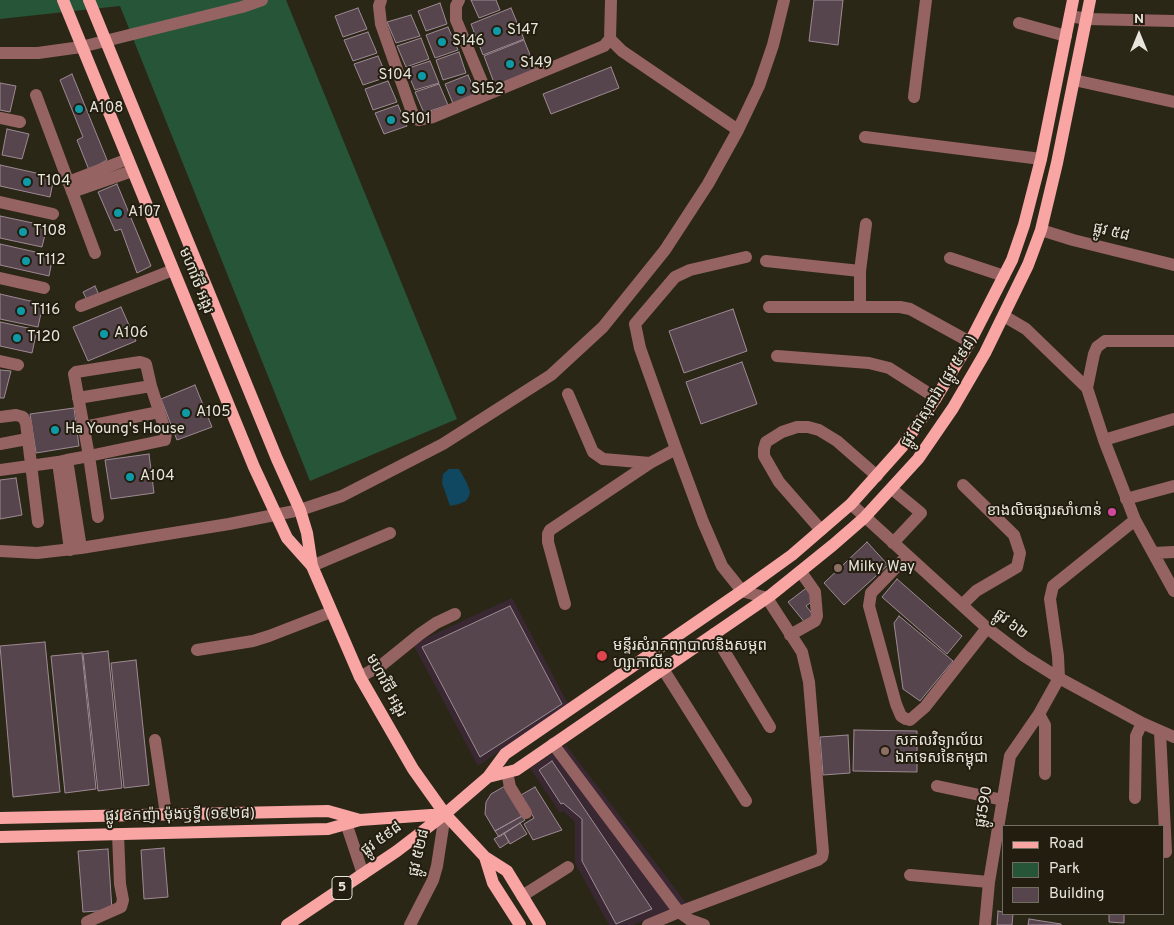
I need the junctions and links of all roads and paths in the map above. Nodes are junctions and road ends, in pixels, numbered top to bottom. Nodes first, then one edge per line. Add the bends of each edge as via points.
1 (63, 0) edge
2 (89, 0) edge
3 (262, 0) edge
4 (381, 0) edge
5 (459, 0) edge
6 (611, 0) edge
7 (784, 0) edge
8 (926, 0) edge
9 (1073, 0) edge
10 (1090, 0) edge
11 (1070, 16) junction
12 (1087, 19) junction
13 (1174, 22) edge
14 (1019, 23) dead end
15 (1066, 36) junction
16 (610, 39) junction
17 (105, 42) junction
18 (81, 46) junction
19 (0, 53) edge
20 (1074, 80) junction
21 (487, 94) junction
22 (36, 95) dead end
23 (914, 97) dead end
24 (1174, 102) edge
25 (0, 118) edge
26 (20, 122) dead end
27 (738, 130) junction
28 (865, 137) dead end
29 (1041, 159) junction
30 (130, 165) junction
31 (70, 187) junction
32 (0, 202) edge
33 (53, 214) dead end
34 (866, 224) dead end
35 (1041, 230) junction
36 (95, 253) dead end
37 (746, 257) dead end
38 (950, 258) dead end
39 (766, 261) dead end
40 (1174, 265) edge
41 (173, 270) junction
42 (860, 271) junction
43 (1004, 276) junction
44 (0, 278) edge
45 (44, 288) dead end
46 (81, 306) dead end
47 (769, 307) dead end
48 (860, 307) junction
49 (1004, 316) junction
50 (1174, 341) edge
51 (970, 342) junction
52 (776, 356) dead end
53 (0, 361) edge
54 (18, 365) dead end
55 (151, 386) junction
56 (1087, 388) junction
57 (568, 394) dead end
58 (78, 398) junction
59 (936, 398) junction
60 (159, 412) junction
61 (0, 418) edge
62 (1174, 419) edge
63 (84, 427) junction
64 (27, 439) junction
65 (1104, 440) junction
66 (0, 444) edge
67 (676, 449) junction
68 (89, 456) junction
69 (62, 461) junction
70 (650, 463) junction
71 (32, 466) junction
72 (0, 470) edge
73 (877, 476) junction
74 (963, 485) dead end
75 (1174, 486) edge
76 (892, 489) junction
77 (1126, 499) junction
78 (850, 504) junction
79 (300, 510) junction
80 (276, 516) junction
81 (98, 517) dead end
82 (864, 518) junction
83 (1135, 520) junction
84 (38, 522) dead end
85 (821, 530) junction
86 (390, 533) dead end
87 (893, 543) junction
88 (76, 549) junction
89 (0, 552) edge
90 (1174, 552) edge
91 (1153, 554) junction
92 (907, 556) junction
93 (312, 566) junction
94 (801, 572) junction
95 (1174, 591) edge
96 (742, 592) junction
97 (767, 598) junction
98 (565, 604) dead end
99 (962, 605) junction
100 (332, 612) junction
101 (454, 614) dead end
102 (987, 628) junction
103 (714, 634) junction
104 (790, 635) junction
105 (197, 650) dead end
106 (663, 668) junction
107 (360, 677) junction
108 (1059, 678) junction
109 (1039, 714) junction
110 (1142, 723) junction
111 (770, 727) dead end
112 (1160, 732) junction
113 (1174, 737) edge
114 (155, 740) dead end
115 (553, 744) junction
116 (507, 772) junction
117 (1045, 774) dead end
118 (488, 777) junction
119 (937, 786) dead end
120 (1135, 798) dead end
121 (1003, 800) junction
122 (746, 801) dead end
123 (526, 813) dead end
124 (166, 814) junction
125 (445, 814) junction
126 (0, 818) edge
127 (360, 820) junction
128 (346, 823) junction
129 (118, 834) junction
130 (0, 836) edge
131 (1166, 852) dead end
132 (485, 857) junction
133 (568, 867) dead end
134 (363, 874) junction
135 (910, 875) dead end
136 (989, 882) junction
137 (522, 896) junction
138 (679, 912) junction
139 (87, 922) dead end
140 (288, 925) edge
141 (410, 925) edge
142 (520, 925) edge
143 (540, 925) edge
144 (648, 925) edge
145 (704, 925) edge
146 (986, 925) edge

1 - 18 main road, មហាវិថី អង្គរ
2 - 17 main road, មហាវិថី អង្គរ
3 - 17 street
4 - 21 street via 378,6 381,24 412,112 418,120
5 - 21 street via 456,20
6 - 16 street
7 - 27 street via 759,86
8 - 23 street
9 - 11 main road, ផ្លូវ ជាសុផារ៉ា (ផ្លូវ ៥៩៨)
10 - 12 main road, ផ្លូវ ជាសុផារ៉ា (ផ្លូវ ៥៩៨)
11 - 12 street
11 - 15 main road, ផ្លូវ ជាសុផារ៉ា (ផ្លូវ ៥៩៨)
12 - 13 street
12 - 20 main road, ផ្លូវ ជាសុផារ៉ា (ផ្លូវ ៥៩៨)
14 - 15 street
15 - 29 main road, ផ្លូវ ជាសុផារ៉ា (ផ្លូវ ៥៩៨)
16 - 21 street via 604,46
16 - 27 street via 622,51
17 - 18 street
17 - 79 main road, មហាវិថី អង្គរ
18 - 19 street via 38,53
18 - 30 main road, មហាវិថី អង្គរ
20 - 24 street
20 - 35 main road, ផ្លូវ ជាសុផារ៉ា (ផ្លូវ ៥៩៨)
22 - 31 street
25 - 26 street
27 - 79 street via 666,250 603,327 551,375 443,444 342,496
28 - 29 street
29 - 43 main road, ផ្លូវ ជាសុផារ៉ា (ផ្លូវ ៥៩៨) via 1024,225
30 - 31 street
30 - 41 main road, មហាវិថី អង្គរ
31 - 36 street
32 - 33 street
34 - 42 street
35 - 40 street, ផ្លូវ ៥៨
35 - 49 main road, ផ្លូវ ជាសុផារ៉ា (ផ្លូវ ៥៩៨)
37 - 67 street via 690,270 675,278 635,324 640,348
38 - 43 street
39 - 42 street
41 - 46 street
41 - 80 main road, មហាវិថី អង្គរ
42 - 48 street
43 - 51 main road, ផ្លូវ ជាសុផារ៉ា (ផ្លូវ ៥៩៨)
44 - 45 street
47 - 48 street
48 - 51 street via 910,309
49 - 56 street via 1026,329
49 - 76 main road, ផ្លូវ ជាសុផារ៉ា (ផ្លូវ ៥៩៨) via 952,408 918,459
50 - 56 street via 1105,341 1094,354
51 - 59 main road, ផ្លូវ ជាសុផារ៉ា (ផ្លូវ ៥៩៨)
52 - 59 street via 882,366
53 - 54 street
55 - 58 street
55 - 58 street via 144,362 76,372
55 - 60 street
56 - 65 street
57 - 70 street via 593,452 603,459
58 - 63 street
59 - 73 main road, ផ្លូវ ជាសុផារ៉ា (ផ្លូវ ៥៩៨)
60 - 63 street
60 - 68 street via 165,440
61 - 64 street via 16,415 23,418
62 - 65 street
63 - 68 street
64 - 66 street
64 - 71 street
65 - 77 street
67 - 70 street
67 - 96 street via 722,566
68 - 69 street
68 - 81 street
69 - 71 street
69 - 88 street
70 - 98 street via 550,530 548,542
71 - 72 street
71 - 84 street
73 - 78 main road, ផ្លូវ ជាសុផារ៉ា (ផ្លូវ ៥៩៨)
73 - 85 street via 837,441 819,430 796,427 766,442 764,456 779,482
74 - 99 street via 1014,535 1020,553 1017,567 976,591
75 - 77 street
76 - 82 main road, ផ្លូវ ជាសុផារ៉ា (ផ្លូវ ៥៩៨)
76 - 87 street via 921,513
77 - 83 street
78 - 82 street, ផ្លូវ ៦២
78 - 85 main road, ផ្លូវ ជាសុផារ៉ា (ផ្លូវ ៥៩៨)
79 - 80 street
79 - 93 main road, មហាវិថី អង្គរ
80 - 88 street
80 - 93 main road, មហាវិថី អង្គរ via 287,538
82 - 87 street, ផ្លូវ ៦២
82 - 94 main road, ផ្លូវ ជាសុផារ៉ា (ផ្លូវ ៥៩៨)
83 - 91 street
83 - 108 street via 1053,586 1050,599
85 - 96 main road, ផ្លូវ ជាសុផារ៉ា (ផ្លូវ ៥៩៨)
86 - 93 street
87 - 92 street, ផ្លូវ ៦២
88 - 89 street
90 - 91 street
91 - 95 street
92 - 99 street, ផ្លូវ ៦២
92 - 102 street via 871,593 869,606 901,716 910,720 925,707
93 - 100 main road, មហាវិថី អង្គរ
94 - 97 main road, ផ្លូវ ជាសុផារ៉ា (ផ្លូវ ៥៩៨)
94 - 104 street via 815,592 817,616 815,621
96 - 97 street
96 - 118 main road, ផ្លូវ ជាសុផារ៉ា (ផ្លូវ ៥៩៨) via 505,754
97 - 103 main road, ផ្លូវ ជាសុផារ៉ា (ផ្លូវ ៥៩៨)
97 - 104 street
99 - 102 street, ផ្លូវ ៦២
100 - 105 street via 269,636
100 - 107 main road, មហាវិថី អង្គរ
101 - 107 street via 436,623 383,664
102 - 108 street, ផ្លូវ ៦២
103 - 106 main road, ផ្លូវ ជាសុផារ៉ា (ផ្លូវ ៥៩៨)
103 - 111 street
104 - 138 street via 802,652 809,682 822,857
106 - 115 main road, ផ្លូវ ជាសុផារ៉ា (ផ្លូវ ៥៩៨)
106 - 122 street
107 - 125 main road, មហាវិថី អង្គរ via 413,769
108 - 109 street, ផ្លូវ590
108 - 110 street, ផ្លូវ ៦២
109 - 117 street via 1045,726
109 - 121 street, ផ្លូវ590 via 1010,756
110 - 112 street, ផ្លូវ ៦២
110 - 120 street via 1136,736
112 - 113 street, ផ្លូវ ៦២
112 - 131 street
114 - 124 street
115 - 116 main road, ផ្លូវ ជាសុផារ៉ា (ផ្លូវ ៥៩៨) via 516,770
115 - 138 street
116 - 118 main road, ផ្លូវ ជាសុផារ៉ា (ផ្លូវ ៥៩៨)
116 - 123 street via 510,787
118 - 125 main road, ផ្លូវ ជាសុផារ៉ា (ផ្លូវ ៥៩៨)
119 - 121 street
121 - 136 street, ផ្លូវ590
124 - 126 main road, ផ្លូវ ឧកញ៉ា ម៉ុងឫទ្ធី (១៩២៨)
124 - 127 main road, ផ្លូវ ឧកញ៉ា ម៉ុងឫទ្ធី (១៩២៨) via 328,811
125 - 127 main road, ផ្លូវ ឧកញ៉ា ម៉ុងឫទ្ធី (១៩២៨)
125 - 132 main road, មហាវិថី អង្គរ
125 - 134 main road, ផ្លូវ ៥៩៨ / 5
125 - 141 street, ផ្លូវ ៥២៨ via 434,880
127 - 128 main road, ផ្លូវ ឧកញ៉ា ម៉ុងឫទ្ធី (១៩២៨)
128 - 129 main road, ផ្លូវ ឧកញ៉ា ម៉ុងឫទ្ធី (១៩២៨) via 328,829
128 - 134 street
129 - 130 main road, ផ្លូវ ឧកញ៉ា ម៉ុងឫទ្ធី (១៩២៨)
129 - 139 street via 121,907
132 - 137 main road via 507,871
132 - 142 main road via 493,883
133 - 137 street
134 - 140 main road, ផ្លូវ ៥៩៨ / 5
135 - 136 street
136 - 146 street, ផ្លូវ590
137 - 143 main road
138 - 144 street
138 - 145 street

